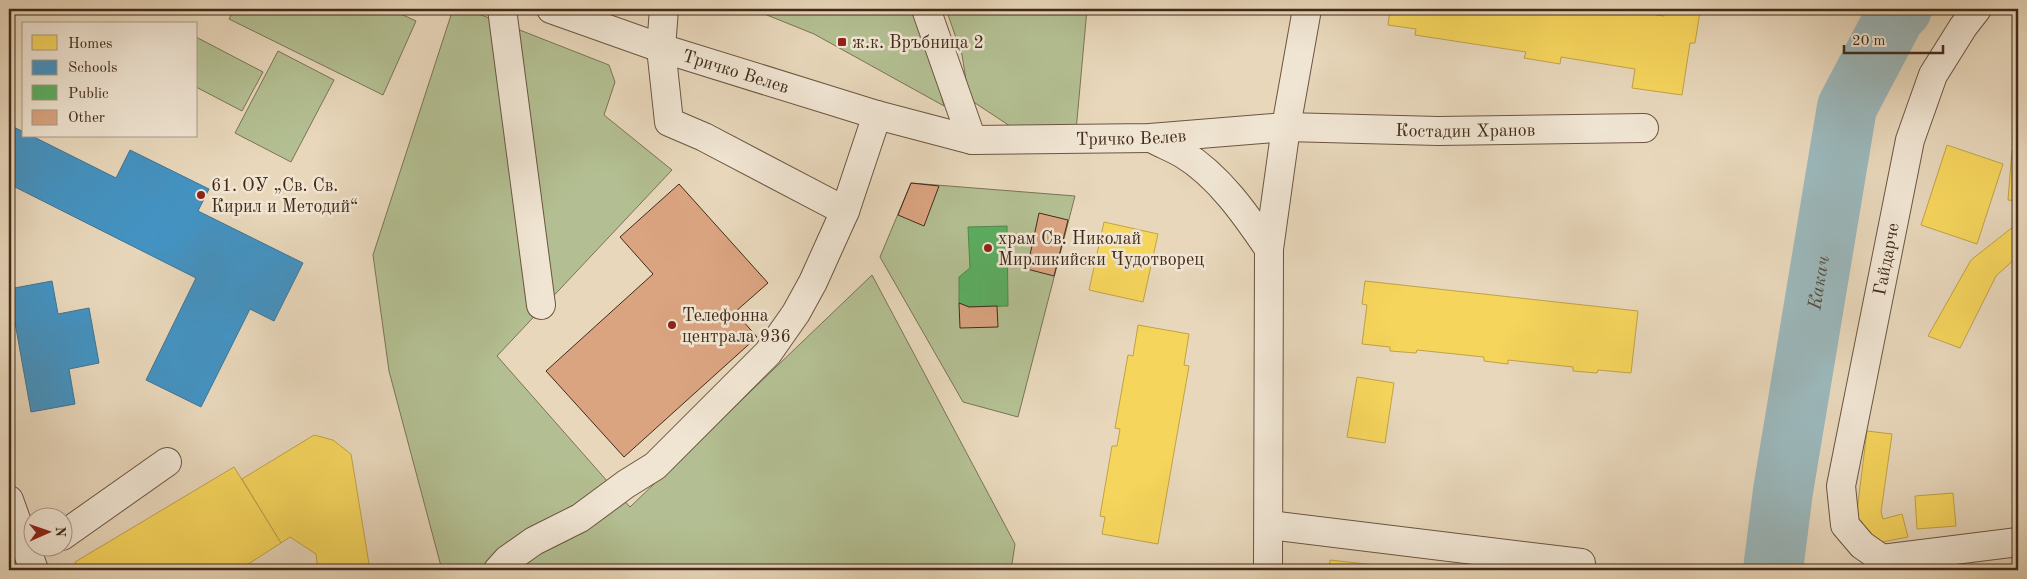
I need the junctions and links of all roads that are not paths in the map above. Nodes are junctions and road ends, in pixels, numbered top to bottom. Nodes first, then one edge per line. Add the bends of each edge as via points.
1 (502, 9) edge
2 (551, 9) edge
3 (664, 9) edge
4 (926, 9) edge
5 (1307, 9) edge
6 (1977, 9) edge
7 (661, 48) junction
8 (877, 115) junction
9 (1286, 127) junction
10 (1644, 128) dead end
11 (1150, 138) junction
12 (972, 140) junction
13 (845, 211) junction
14 (1269, 249) junction
15 (541, 305) dead end
16 (167, 462) dead end
17 (9, 500) edge
18 (1269, 525) junction
19 (72, 529) edge
20 (2018, 542) edge
21 (31, 562) edge
22 (1581, 563) dead end
23 (498, 570) edge
24 (1268, 570) edge

1 - 15 street
2 - 7 street, Тричко Велев
3 - 7 street
4 - 12 street
5 - 9 street
6 - 20 street, Гайдарче via 1933,75 1910,140 1840,486 1845,524 1862,545 1882,559
7 - 8 street, Тричко Велев
7 - 13 street via 669,122
8 - 12 street, Тричко Велев
8 - 13 street
9 - 10 street, Костадин Хранов via 1438,130
9 - 11 street, Тричко Велев
9 - 14 street
11 - 12 street, Тричко Велев
11 - 14 street via 1183,154 1209,175 1249,220
13 - 23 street via 796,313 768,353 655,466 580,518 534,541
14 - 18 street
16 - 19 street
17 - 21 street
18 - 22 street
18 - 24 street

